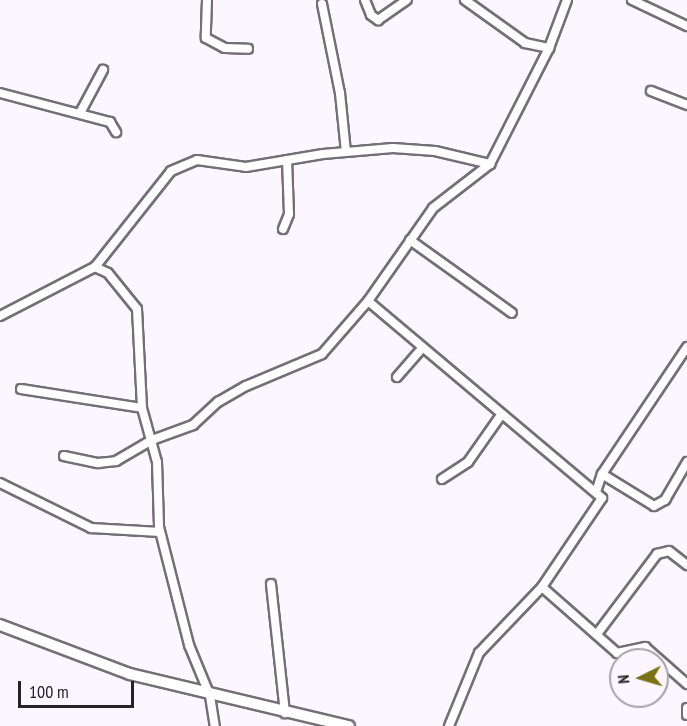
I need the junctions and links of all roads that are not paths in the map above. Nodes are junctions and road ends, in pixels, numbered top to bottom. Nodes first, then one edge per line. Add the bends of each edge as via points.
1 (207, 0) edge
2 (365, 0) edge
3 (407, 0) edge
4 (465, 0) edge
5 (567, 0) edge
6 (632, 0) edge
7 (322, 4) dead end
8 (687, 26) edge
9 (549, 48) junction
10 (248, 49) dead end
11 (103, 70) dead end
12 (651, 91) dead end
13 (0, 93) edge
14 (687, 105) edge
15 (80, 113) junction
16 (116, 132) dead end
17 (346, 152) junction
18 (287, 160) junction
19 (490, 164) junction
20 (283, 229) dead end
21 (410, 240) junction
22 (95, 267) junction
23 (368, 301) junction
24 (512, 313) dead end
25 (0, 316) edge
26 (687, 347) edge
27 (421, 348) junction
28 (397, 377) dead end
29 (21, 389) dead end
30 (142, 408) junction
31 (501, 415) junction
32 (152, 440) junction
33 (64, 456) dead end
34 (687, 462) edge
35 (602, 474) junction
36 (442, 479) dead end
37 (0, 483) edge
38 (596, 492) junction
39 (160, 532) junction
40 (687, 565) edge
41 (271, 584) dead end
42 (542, 587) junction
43 (0, 625) edge
44 (597, 634) junction
45 (687, 684) edge
46 (210, 696) junction
47 (687, 708) edge
48 (285, 713) junction
49 (687, 715) edge
50 (215, 726) edge
51 (349, 726) edge
52 (448, 726) edge

1 - 10 street via 206,38 225,48
2 - 3 street via 371,15 378,20
4 - 9 street via 525,43
5 - 9 street
6 - 8 street
7 - 17 street via 340,93
9 - 19 street
11 - 15 street
12 - 14 street
13 - 15 street
15 - 16 street via 113,123
17 - 18 street
17 - 19 street via 421,150
18 - 20 street via 289,214
18 - 22 street via 246,167 197,160 178,166 151,193
19 - 21 street via 433,208
21 - 23 street
21 - 24 street
22 - 25 street
22 - 30 street via 110,275 138,312
23 - 27 street
23 - 32 street via 322,354 246,386 218,402 193,425
26 - 35 street
27 - 28 street
27 - 31 street
29 - 30 street
30 - 32 street
31 - 36 street via 468,462
31 - 38 street
32 - 33 street via 108,463
32 - 39 street via 157,462
34 - 35 street via 665,500 654,506
35 - 38 street
37 - 39 street via 84,525
38 - 42 street via 602,503
39 - 46 street via 189,645
40 - 44 street via 669,551 657,554
41 - 48 street
42 - 44 street
42 - 52 street via 476,658
43 - 46 street via 107,667
44 - 45 street via 620,655 640,647 648,649
46 - 48 street
46 - 50 street
47 - 49 street
48 - 51 street

